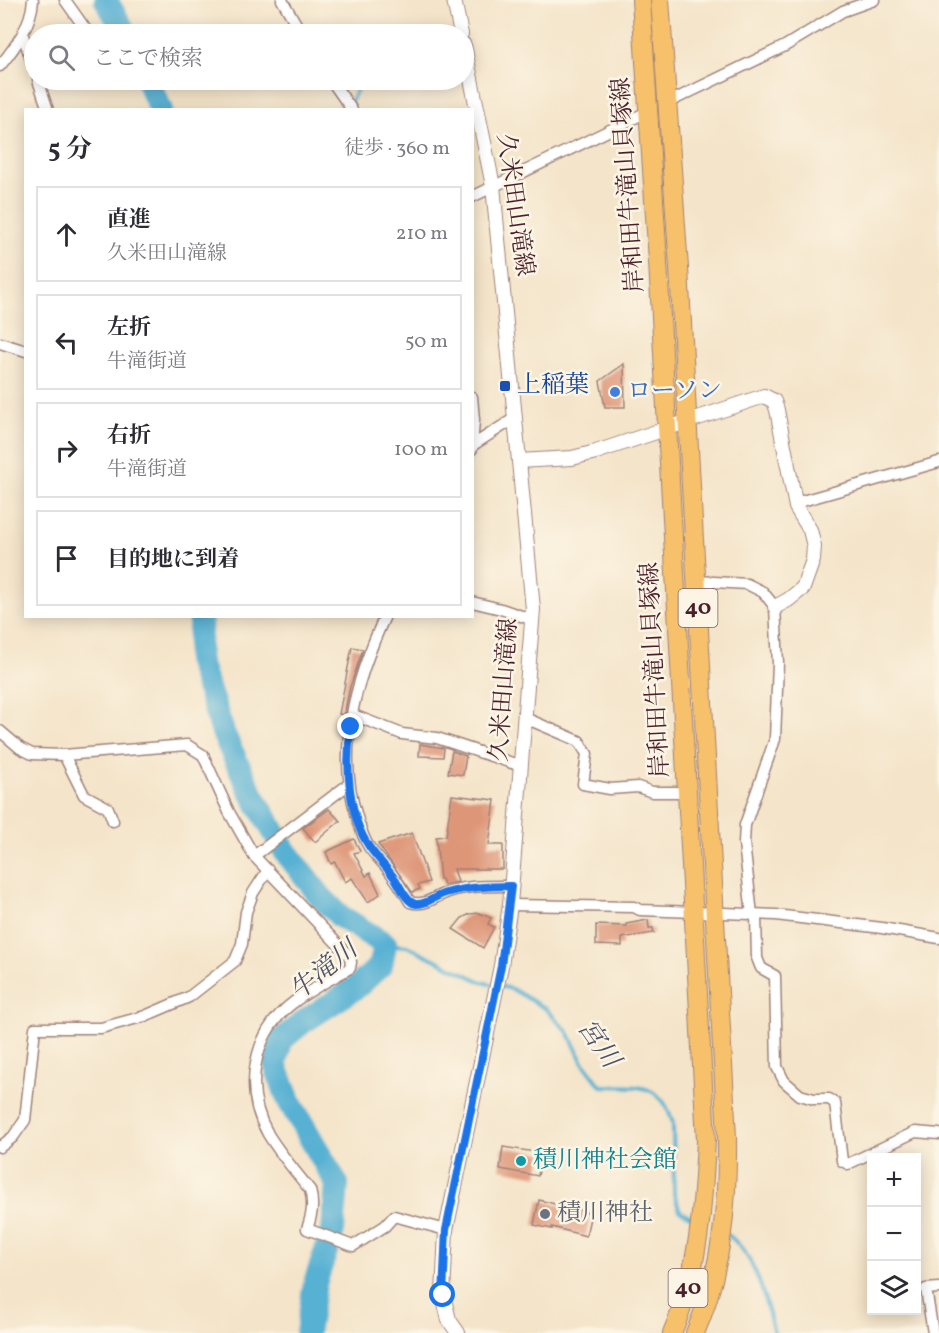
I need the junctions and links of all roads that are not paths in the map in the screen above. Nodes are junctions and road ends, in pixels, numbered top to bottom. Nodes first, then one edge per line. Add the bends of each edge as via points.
1 (33, 0) edge
2 (65, 0) edge
3 (282, 0) edge
4 (454, 0) edge
5 (641, 0) edge
6 (660, 0) edge
7 (874, 0) edge
8 (28, 24) edge
9 (82, 24) edge
10 (296, 24) edge
11 (459, 24) edge
12 (23, 35) joint
13 (24, 38) edge
14 (0, 66) edge
15 (41, 90) edge
16 (338, 90) edge
17 (473, 90) edge
18 (666, 103) junction
19 (47, 108) edge
20 (351, 108) edge
21 (647, 112) junction
22 (493, 186) junction
23 (474, 195) edge
24 (0, 343) edge
25 (24, 350) edge
26 (515, 418) junction
27 (688, 421) junction
28 (668, 427) junction
29 (474, 446) edge
30 (519, 460) junction
31 (939, 462) edge
32 (795, 503) junction
33 (697, 580) junction
34 (474, 602) edge
35 (775, 607) junction
36 (384, 618) edge
37 (533, 620) junction
38 (353, 715) junction
39 (525, 718) junction
40 (0, 731) edge
41 (64, 755) junction
42 (521, 766) junction
43 (349, 784) junction
44 (687, 792) junction
45 (114, 821) dead end
46 (254, 856) junction
47 (268, 870) junction
48 (511, 886) junction
49 (510, 905) junction
50 (694, 912) junction
51 (715, 913) junction
52 (754, 915) junction
53 (939, 938) edge
54 (939, 1134) edge
55 (0, 1147) edge
56 (446, 1230) junction
57 (939, 1288) edge
58 (458, 1333) edge
59 (672, 1333) edge
60 (695, 1333) edge
61 (933, 1333) edge

1 - 8 street
2 - 9 street
3 - 10 street
4 - 11 street
5 - 21 main road, 岸和田牛滝山貝塚線 / 40
6 - 18 main road, 岸和田牛滝山貝塚線 / 40
7 - 18 street via 843,11 785,46
12 - 13 street
12 - 14 street
15 - 19 street
16 - 20 street
17 - 22 street, 久米田山滝線
18 - 21 street
18 - 27 main road, 岸和田牛滝山貝塚線 / 40
21 - 22 street
21 - 28 main road, 岸和田牛滝山貝塚線 / 40
22 - 23 street
22 - 26 street, 久米田山滝線
24 - 25 street
26 - 29 street
26 - 30 street, 久米田山滝線
27 - 28 street
27 - 32 street via 764,396 774,401
27 - 33 main road, 岸和田牛滝山貝塚線 / 40
28 - 30 street via 572,458
28 - 44 main road, 岸和田牛滝山貝塚線 / 40
30 - 37 street, 久米田山滝線
31 - 32 street
32 - 35 street via 810,530 813,560 803,588
33 - 35 street via 747,584 763,592
33 - 51 main road, 岸和田牛滝山貝塚線 / 40
34 - 37 street
35 - 52 street via 775,739 745,825
36 - 38 street via 362,674
37 - 39 street, 久米田山滝線
38 - 42 street via 402,734 437,738
38 - 43 street via 348,746
39 - 42 street, 久米田山滝線
39 - 44 street via 579,741 587,754 583,784
40 - 41 street via 33,754
41 - 45 street via 84,795 108,808
41 - 46 street via 193,747 203,755
42 - 48 street, 久米田山滝線
43 - 46 street
43 - 48 street via 370,848 410,902 428,902 443,893 487,886
44 - 50 main road, 岸和田牛滝山貝塚線 / 40
46 - 47 street
47 - 55 street via 253,892 235,961 189,997 145,1016 100,1028 35,1028 25,1120
47 - 56 street via 351,962 350,968 282,1013 269,1028 254,1065 253,1085 262,1121 313,1199 307,1229 353,1246 394,1216
48 - 49 street, 久米田山滝線
49 - 50 street
49 - 56 street, 久米田山滝線
50 - 51 street
50 - 59 main road, 岸和田牛滝山貝塚線 / 40 via 706,1140 703,1203 690,1279
51 - 52 street
51 - 60 main road, 岸和田牛滝山貝塚線 / 40 via 728,1175 717,1263
52 - 53 street
52 - 54 street via 757,958 761,968 775,976 777,1067 784,1081 800,1095 835,1103 843,1161 848,1164 915,1132
56 - 58 street, 久米田山滝線 via 443,1295 449,1320
57 - 61 street via 926,1289

